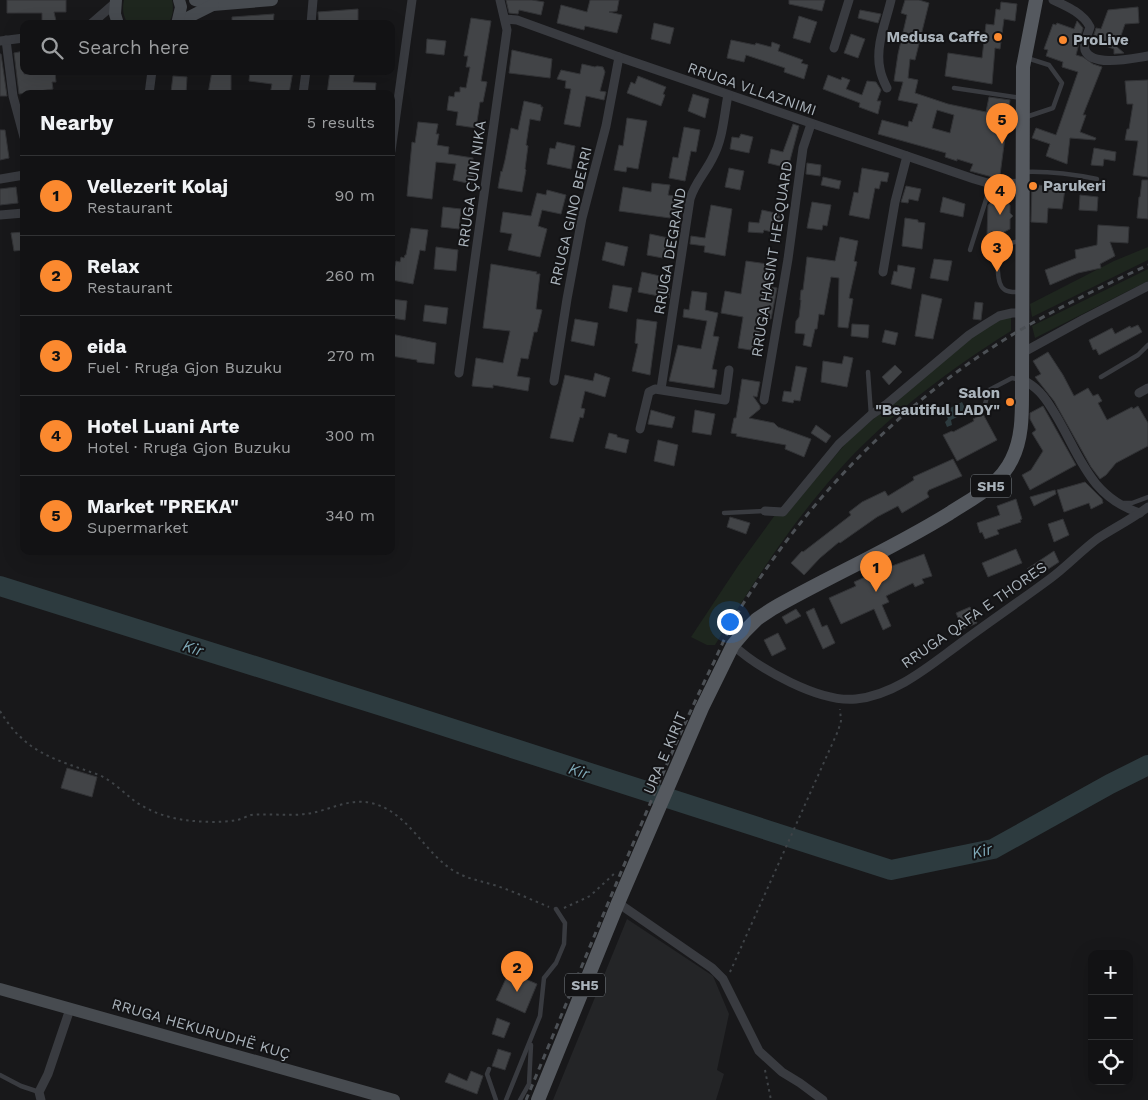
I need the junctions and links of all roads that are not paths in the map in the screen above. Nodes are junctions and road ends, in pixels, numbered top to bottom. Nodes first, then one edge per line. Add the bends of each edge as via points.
1 (178, 0) edge
2 (195, 0) edge
3 (272, 0) edge
4 (313, 0) edge
5 (412, 0) edge
6 (500, 0) edge
7 (849, 0) edge
8 (891, 0) edge
9 (1036, 0) edge
10 (1053, 0) edge
11 (253, 1) edge
12 (116, 2) edge
13 (212, 5) junction
14 (505, 19) junction
15 (96, 20) edge
16 (117, 20) edge
17 (179, 20) edge
18 (184, 20) edge
19 (311, 20) edge
20 (20, 39) edge
21 (3, 41) edge
22 (834, 48) dead end
23 (1148, 56) edge
24 (619, 57) junction
25 (1025, 57) junction
26 (151, 75) edge
27 (305, 75) edge
28 (886, 88) dead end
29 (954, 88) dead end
30 (150, 90) edge
31 (304, 90) edge
32 (728, 95) junction
33 (1022, 98) junction
34 (20, 115) edge
35 (1022, 118) junction
36 (395, 122) edge
37 (811, 124) junction
38 (907, 156) junction
39 (20, 176) edge
40 (1024, 177) junction
41 (0, 179) edge
42 (1097, 179) dead end
43 (991, 184) junction
44 (20, 213) edge
45 (0, 215) edge
46 (1023, 241) junction
47 (970, 250) dead end
48 (883, 272) dead end
49 (1147, 287) edge
50 (1022, 292) junction
51 (1022, 313) junction
52 (1148, 345) edge
53 (1022, 353) junction
54 (729, 370) dead end
55 (459, 372) dead end
56 (868, 372) dead end
57 (1101, 377) dead end
58 (1022, 380) junction
59 (554, 381) dead end
60 (1148, 388) edge
61 (661, 389) junction
62 (1139, 393) dead end
63 (764, 400) dead end
64 (985, 404) dead end
65 (872, 415) junction
66 (640, 429) dead end
67 (1148, 497) edge
68 (1119, 503) junction
69 (1148, 507) edge
70 (765, 511) joint
71 (724, 513) dead end
72 (1140, 513) junction
73 (732, 648) junction
74 (618, 903) junction
75 (556, 909) road end
76 (0, 989) edge
77 (70, 1009) junction
78 (532, 1038) junction
79 (489, 1069) dead end
80 (0, 1075) edge
81 (40, 1096) edge
82 (394, 1100) edge
83 (496, 1100) edge
84 (506, 1100) edge
85 (520, 1100) edge
86 (538, 1100) edge
87 (823, 1100) edge

1 - 17 street via 181,7
2 - 13 street
3 - 11 street
4 - 19 street
5 - 36 street
6 - 14 street, RRUGA ÇUN NIKA
7 - 22 street
8 - 28 street via 878,55
9 - 25 main road, SH5
10 - 23 street via 1071,8 1087,22 1090,27 1085,49 1089,55 1104,61
11 - 13 street
12 - 15 street
12 - 16 street
13 - 18 street
14 - 24 street, RRUGA VLLAZNIMI via 517,20
14 - 55 street, RRUGA ÇUN NIKA via 507,30
20 - 21 street
21 - 34 street via 13,96
24 - 32 street, RRUGA VLLAZNIMI
24 - 59 street, RRUGA GINO BERRI via 606,126 582,218
25 - 33 main road, SH5
25 - 35 lane via 1049,65 1062,83 1053,108
26 - 30 street
27 - 31 street
29 - 33 lane
32 - 37 street, RRUGA VLLAZNIMI
32 - 61 street, RRUGA DEGRAND via 717,148 690,198
33 - 35 main road, SH5
35 - 40 main road, SH5
37 - 38 street, RRUGA VLLAZNIMI
37 - 63 street, RRUGA HASINT HECQUARD via 803,148
38 - 43 street, RRUGA VLLAZNIMI
38 - 48 street
39 - 41 street
40 - 42 lane via 1043,171
40 - 43 street, RRUGA VLLAZNIMI
40 - 46 main road, SH5
43 - 47 lane
44 - 45 street
46 - 50 main road, SH5
46 - 50 lane via 1002,250 998,282 1006,291
49 - 53 street
50 - 51 main road, SH5
51 - 53 main road, SH5
51 - 65 street via 999,316 969,335
52 - 57 lane via 1138,355
53 - 58 main road, SH5
54 - 61 street via 725,400
56 - 65 lane
58 - 64 lane via 1012,378 989,390
58 - 68 street via 1043,395 1093,482
58 - 73 main road, SH5 via 1018,443 1012,460 992,485 918,532 772,609 744,630
60 - 62 street
61 - 66 street via 649,392
65 - 70 street via 839,444 783,512
67 - 68 lane via 1132,503
68 - 72 street
69 - 72 street, RRUGA QAFA E THORES
70 - 71 lane
72 - 73 street, RRUGA QAFA E THORES via 1096,540 1052,578 918,674 876,695 854,700 839,699 794,684
73 - 74 main road, URA E KIRIT / SH5 via 702,708
74 - 86 main road, SH5
74 - 87 street via 712,968 723,980 758,1051
75 - 78 lane via 565,923 564,944 556,963 544,978 540,1016
76 - 77 street, RRUGA HEKURUDHË KUÇ
77 - 81 street
77 - 82 street, RRUGA HEKURUDHË KUÇ
78 - 84 lane
78 - 85 lane via 529,1084
79 - 83 lane via 487,1074
80 - 81 lane

